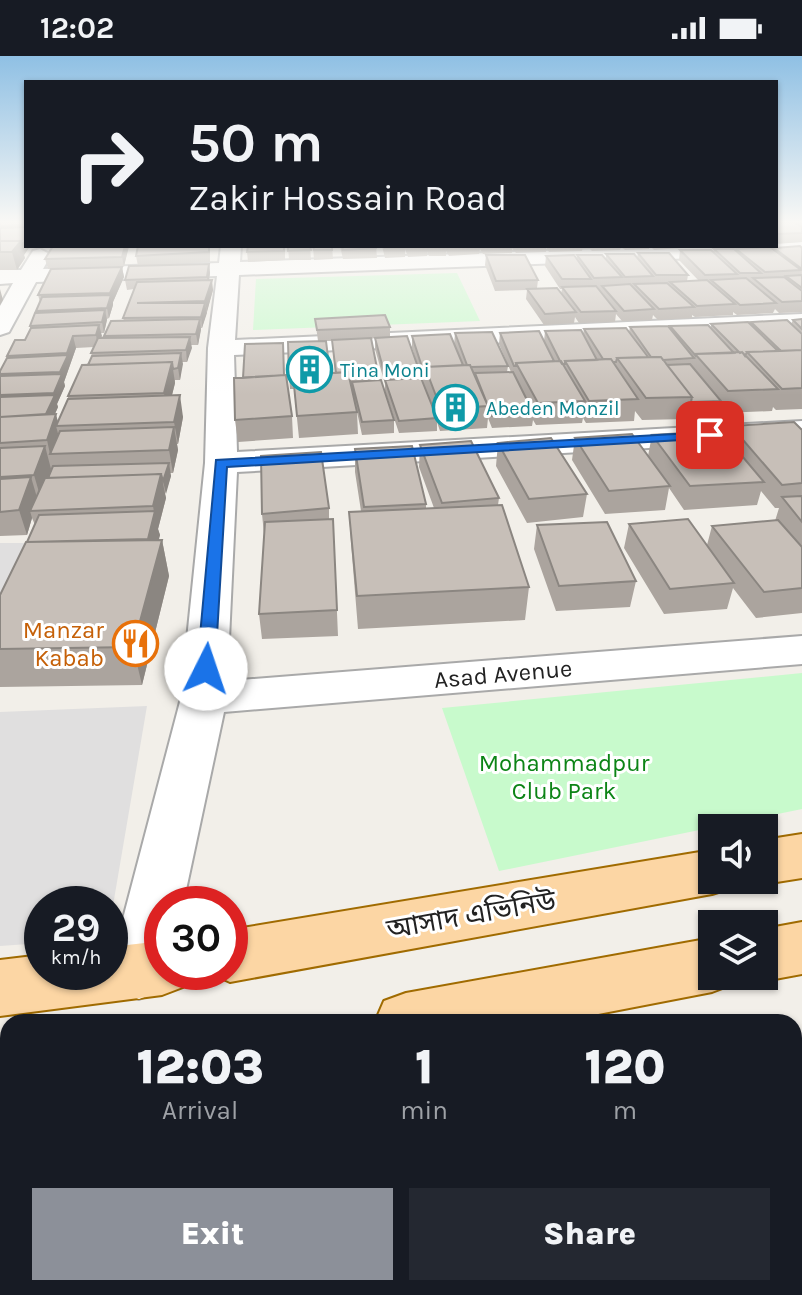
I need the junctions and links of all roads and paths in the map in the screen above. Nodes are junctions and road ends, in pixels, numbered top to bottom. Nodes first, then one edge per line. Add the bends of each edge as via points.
1 (27, 280) edge
2 (228, 280) edge
3 (802, 321) edge
4 (0, 327) edge
5 (221, 348) junction
6 (802, 430) edge
7 (221, 463) junction
8 (802, 650) edge
9 (204, 698) junction
10 (802, 856) edge
11 (778, 860) edge
12 (698, 874) edge
13 (167, 886) edge
14 (802, 948) edge
15 (778, 952) edge
16 (248, 953) edge
17 (698, 968) edge
18 (144, 971) edge
19 (0, 988) edge
20 (449, 1014) edge

1 - 4 street
2 - 5 street
3 - 5 street
5 - 7 street
6 - 7 street
7 - 9 street
8 - 9 street, Asad Avenue
9 - 13 street
10 - 11 main road
12 - 16 main road, আসাদ এভিনিউ
14 - 15 main road
17 - 20 main road
18 - 19 main road

